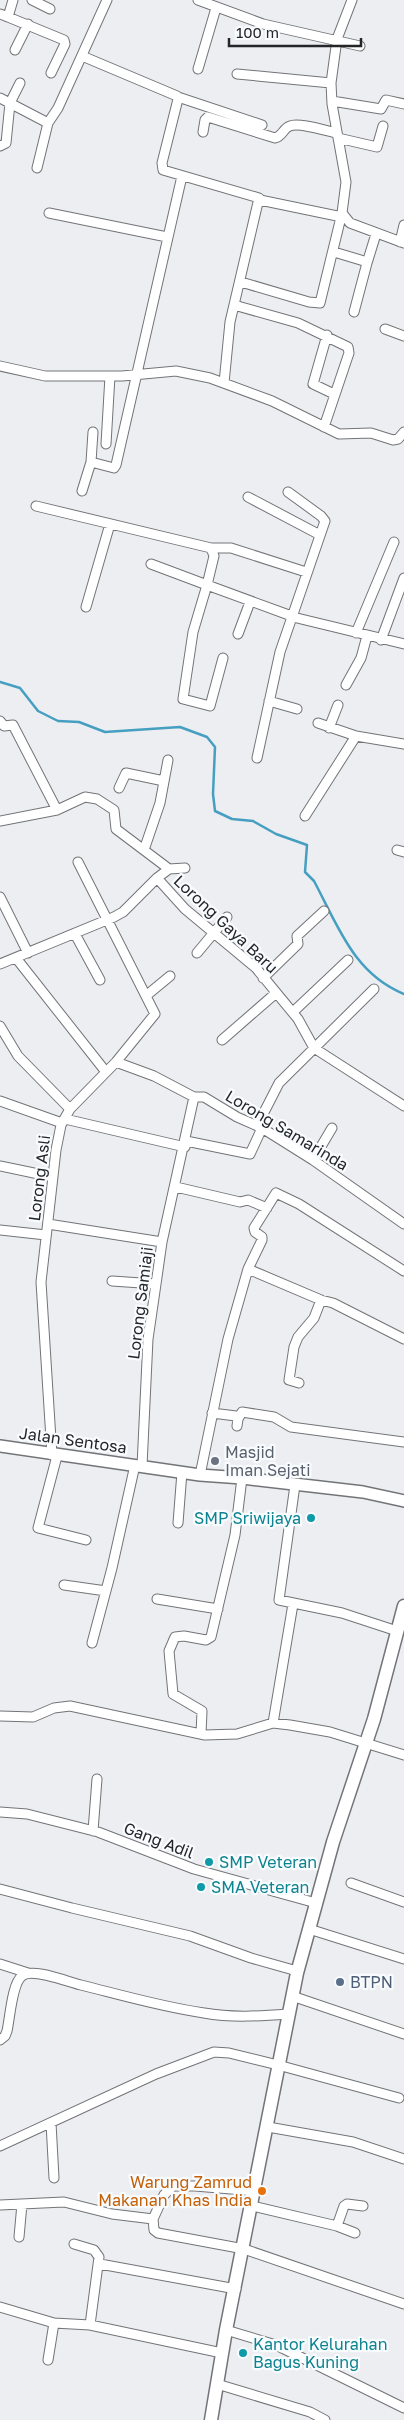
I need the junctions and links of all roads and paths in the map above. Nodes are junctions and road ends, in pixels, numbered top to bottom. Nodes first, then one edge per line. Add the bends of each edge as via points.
1 (13, 0) edge
2 (31, 0) edge
3 (107, 0) edge
4 (198, 0) edge
5 (352, 0) edge
6 (216, 8) junction
7 (50, 9) dead end
8 (4, 15) edge
9 (28, 24) junction
10 (337, 39) junction
11 (360, 46) dead end
12 (15, 50) dead end
13 (82, 56) junction
14 (198, 69) dead end
15 (51, 72) dead end
16 (237, 74) dead end
17 (20, 83) dead end
18 (331, 83) junction
19 (178, 97) junction
20 (0, 98) edge
21 (332, 101) junction
22 (10, 103) junction
23 (404, 104) edge
24 (48, 123) junction
25 (262, 125) dead end
26 (383, 126) dead end
27 (203, 132) dead end
28 (338, 136) junction
29 (0, 146) edge
30 (37, 168) dead end
31 (182, 176) junction
32 (260, 200) junction
33 (48, 213) dead end
34 (342, 215) junction
35 (404, 225) edge
36 (376, 234) junction
37 (167, 237) junction
38 (402, 242) edge
39 (334, 252) junction
40 (367, 264) junction
41 (241, 282) junction
42 (234, 305) junction
43 (354, 312) dead end
44 (385, 329) dead end
45 (327, 335) junction
46 (404, 336) edge
47 (0, 366) edge
48 (137, 374) junction
49 (110, 376) junction
50 (224, 383) junction
51 (334, 394) junction
52 (324, 427) junction
53 (93, 432) dead end
54 (404, 432) edge
55 (106, 444) dead end
56 (91, 462) junction
57 (82, 491) dead end
58 (288, 492) dead end
59 (248, 497) dead end
60 (36, 506) dead end
61 (110, 524) junction
62 (320, 535) junction
63 (394, 542) dead end
64 (211, 548) junction
65 (151, 564) dead end
66 (306, 572) junction
67 (404, 578) edge
68 (207, 585) junction
69 (250, 602) junction
70 (86, 607) dead end
71 (291, 616) junction
72 (356, 633) junction
73 (238, 634) dead end
74 (367, 636) junction
75 (381, 640) junction
76 (404, 644) edge
77 (222, 658) dead end
78 (346, 685) dead end
79 (269, 700) junction
80 (338, 705) dead end
81 (296, 709) dead end
82 (0, 721) edge
83 (318, 723) dead end
84 (329, 728) junction
85 (356, 736) junction
86 (404, 744) edge
87 (258, 758) dead end
88 (168, 760) dead end
89 (164, 782) junction
90 (118, 788) dead end
91 (57, 810) junction
92 (305, 816) dead end
93 (0, 821) edge
94 (144, 850) junction
95 (78, 862) dead end
96 (168, 868) junction
97 (186, 868) dead end
98 (157, 878) junction
99 (0, 897) edge
100 (324, 911) dead end
101 (227, 917) dead end
102 (106, 921) junction
103 (75, 934) junction
104 (214, 934) junction
105 (28, 953) junction
106 (197, 953) dead end
107 (16, 958) junction
108 (348, 960) dead end
109 (0, 964) edge
110 (170, 976) dead end
111 (264, 978) junction
112 (100, 980) dead end
113 (374, 989) dead end
114 (276, 993) junction
115 (147, 995) junction
116 (293, 1012) junction
117 (0, 1026) edge
118 (222, 1040) dead end
119 (314, 1048) junction
120 (116, 1062) junction
121 (106, 1072) junction
122 (194, 1098) junction
123 (0, 1101) edge
124 (404, 1106) edge
125 (70, 1109) junction
126 (63, 1121) junction
127 (259, 1127) junction
128 (332, 1128) dead end
129 (186, 1144) junction
130 (313, 1160) junction
131 (0, 1166) edge
132 (53, 1176) junction
133 (176, 1187) junction
134 (267, 1208) junction
135 (48, 1224) junction
136 (404, 1224) edge
137 (0, 1230) edge
138 (46, 1235) junction
139 (162, 1242) junction
140 (248, 1269) junction
141 (404, 1272) edge
142 (112, 1282) dead end
143 (156, 1284) junction
144 (321, 1300) junction
145 (404, 1338) edge
146 (299, 1383) dead end
147 (212, 1413) junction
148 (404, 1442) edge
149 (0, 1446) edge
150 (55, 1456) junction
151 (138, 1466) junction
152 (182, 1472) junction
153 (200, 1475) junction
154 (242, 1478) junction
155 (295, 1485) junction
156 (404, 1501) edge
157 (178, 1524) dead end
158 (86, 1540) dead end
159 (64, 1585) dead end
160 (106, 1591) junction
161 (157, 1599) dead end
162 (293, 1604) junction
163 (404, 1606) edge
164 (218, 1609) junction
165 (397, 1631) junction
166 (92, 1643) dead end
167 (0, 1716) edge
168 (273, 1723) junction
169 (201, 1734) junction
170 (366, 1744) junction
171 (404, 1755) edge
172 (97, 1779) dead end
173 (0, 1812) edge
174 (93, 1831) junction
175 (351, 1883) dead end
176 (0, 1889) edge
177 (404, 1902) edge
178 (316, 1903) junction
179 (308, 1929) junction
180 (404, 1959) edge
181 (0, 1964) edge
182 (297, 1971) junction
183 (28, 1973) junction
184 (292, 1996) junction
185 (288, 2014) junction
186 (404, 2034) edge
187 (0, 2040) edge
188 (278, 2065) junction
189 (399, 2098) dead end
190 (51, 2123) junction
191 (268, 2128) junction
192 (0, 2146) edge
193 (404, 2159) edge
194 (54, 2178) dead end
195 (255, 2191) junction
196 (22, 2204) junction
197 (0, 2205) edge
198 (252, 2206) junction
199 (363, 2206) dead end
200 (153, 2219) junction
201 (337, 2226) junction
202 (355, 2234) dead end
203 (19, 2237) dead end
204 (74, 2244) dead end
205 (244, 2249) junction
206 (100, 2264) junction
207 (236, 2289) junction
208 (404, 2304) edge
209 (0, 2306) edge
210 (54, 2323) junction
211 (90, 2325) junction
212 (226, 2330) junction
213 (222, 2353) junction
214 (48, 2360) dead end
215 (217, 2384) junction
216 (404, 2408) edge
217 (211, 2420) edge
218 (325, 2420) edge

1 - 8 street
2 - 7 street
3 - 13 street
4 - 6 street
5 - 10 street
6 - 10 street via 263,24
6 - 14 street
8 - 9 street
9 - 12 street
9 - 15 street via 65,43
10 - 11 street
10 - 18 street
13 - 19 street
13 - 24 street
16 - 18 street
17 - 22 street
18 - 21 street
19 - 25 street
19 - 31 street via 161,169
20 - 22 street
21 - 23 street via 381,109 386,100
21 - 28 street
22 - 24 street
22 - 29 street via 7,141
24 - 30 street
26 - 28 street via 377,147
27 - 28 street via 208,117 275,138 290,125
28 - 34 street via 346,182
31 - 32 street via 258,196
31 - 37 street
32 - 34 street
32 - 41 street
33 - 37 street
34 - 36 street via 350,223
34 - 39 street
35 - 38 street
36 - 38 street
36 - 40 street
37 - 48 street
39 - 40 street
39 - 41 street via 323,298 318,304
40 - 43 street
41 - 42 street
42 - 45 street via 298,323
42 - 50 street
44 - 46 street
45 - 51 street via 349,349
45 - 51 street via 312,384
47 - 49 street via 45,376
48 - 49 street
48 - 50 street via 176,371
48 - 56 street via 116,467
49 - 55 street
50 - 52 street via 272,401
51 - 52 street
52 - 54 street via 345,435 371,433 393,440
53 - 56 street
56 - 57 street
58 - 62 street via 324,519
59 - 62 street
60 - 61 street
61 - 64 street
61 - 70 street
62 - 66 street
63 - 72 street
64 - 66 street via 231,548
64 - 68 street via 214,556
65 - 68 street
66 - 71 street
67 - 75 street
68 - 69 street
68 - 77 street via 193,632 183,698 210,706
69 - 71 street
69 - 73 street
71 - 72 street
71 - 79 street
72 - 74 street
74 - 75 street
74 - 78 street via 361,658
75 - 76 street
79 - 81 street
79 - 87 street
80 - 84 street
82 - 91 street via 4,726 13,725
83 - 84 street
84 - 85 street
85 - 86 street
85 - 92 street
88 - 89 street
89 - 90 street via 127,773
89 - 94 street
91 - 93 street
91 - 94 street, Lorong Gaya Baru via 91,796 114,810 114,824
94 - 96 street, Lorong Gaya Baru
95 - 102 street, Lorong Asli
96 - 97 street
96 - 98 street, Lorong Gaya Baru
98 - 102 street via 123,912
98 - 104 street, Lorong Gaya Baru
99 - 105 street
100 - 111 street via 297,936 298,944
101 - 104 street
102 - 103 street
102 - 115 street, Lorong Asli
103 - 105 street
103 - 112 street
104 - 106 street
104 - 111 street, Lorong Gaya Baru
105 - 107 street
107 - 109 street
107 - 121 street
108 - 116 street
110 - 115 street
111 - 114 street, Lorong Gaya Baru
113 - 119 street
114 - 116 street, Lorong Gaya Baru
114 - 118 street
115 - 120 street, Lorong Asli via 155,1014
116 - 119 street, Lorong Gaya Baru
117 - 125 street via 18,1056
119 - 124 street, Lorong Gaya Baru
119 - 127 street via 279,1084
120 - 121 street, Lorong Asli
120 - 122 street, Lorong Samarinda via 154,1076
121 - 125 street, Lorong Asli
122 - 127 street, Lorong Samarinda via 204,1097
122 - 129 street
123 - 126 street
125 - 126 street, Lorong Asli
126 - 129 street
126 - 132 street, Lorong Asli
127 - 129 street via 250,1154
127 - 130 street, Lorong Samarinda
128 - 130 street
129 - 133 street, Lorong Samiaji
130 - 136 street, Lorong Samarinda
131 - 132 street
132 - 135 street, Lorong Asli
133 - 134 street via 240,1202 250,1200
133 - 139 street, Lorong Samiaji
134 - 140 street via 254,1228 262,1238
134 - 141 street via 277,1193
135 - 138 street, Lorong Asli
135 - 139 street
137 - 138 street
138 - 150 street, Lorong Asli via 41,1282
139 - 143 street, Lorong Samiaji
140 - 144 street
140 - 147 street
142 - 143 street
143 - 151 street, Lorong Samiaji via 148,1339
144 - 145 street
144 - 146 street via 314,1318 301,1331 294,1348 289,1380
147 - 148 street via 232,1415 238,1423 242,1412 254,1413 274,1417 291,1427
147 - 153 street
149 - 150 street, Jalan Sentosa
150 - 151 street, Jalan Sentosa
150 - 158 street, Lorong Asli via 38,1528
151 - 152 street, Jalan Sentosa
151 - 160 street, Lorong Samiaji
152 - 153 street, Jalan Sentosa
152 - 157 street
153 - 154 street, Jalan Sentosa
154 - 155 street, Jalan Sentosa
154 - 164 street via 235,1535
155 - 156 street, Jalan Sentosa via 362,1492
155 - 162 street via 278,1596 279,1600
159 - 160 street
160 - 166 street, Lorong Samiaji
161 - 164 street
162 - 165 street via 342,1613
162 - 168 street
163 - 165 main road
164 - 169 street via 208,1640 179,1636 173,1639 169,1651 173,1694 202,1711
165 - 170 main road
167 - 169 street via 33,1717 54,1708 70,1706
168 - 169 street via 237,1734
168 - 170 street via 330,1732
170 - 171 street
170 - 178 main road
172 - 174 street
173 - 174 street, Gang Adil via 27,1814
174 - 178 street, Gang Adil via 194,1869
175 - 177 street
176 - 182 street via 190,1936
178 - 179 main road
179 - 180 street
179 - 182 main road
181 - 183 street
182 - 184 main road
183 - 185 street via 204,2013
183 - 187 street via 17,1982 7,2031
184 - 185 main road
184 - 186 street
185 - 188 main road
188 - 189 street
188 - 190 street via 224,2052 207,2053
188 - 191 main road
190 - 192 street
190 - 194 street
191 - 193 street via 353,2142
191 - 195 main road
195 - 198 main road
195 - 200 street via 175,2186 167,2191
196 - 197 street
196 - 200 street via 64,2202 112,2214
196 - 203 street
198 - 201 street
198 - 205 main road
199 - 201 street via 344,2206
200 - 205 street via 154,2230 158,2233
201 - 202 street
204 - 206 street via 96,2252
205 - 207 main road
205 - 208 street
206 - 207 street
206 - 211 street
207 - 212 main road
209 - 210 street
210 - 211 street
210 - 214 street
211 - 213 street
212 - 213 main road
212 - 216 street via 276,2345
213 - 215 main road
215 - 217 main road
215 - 218 street via 310,2412

